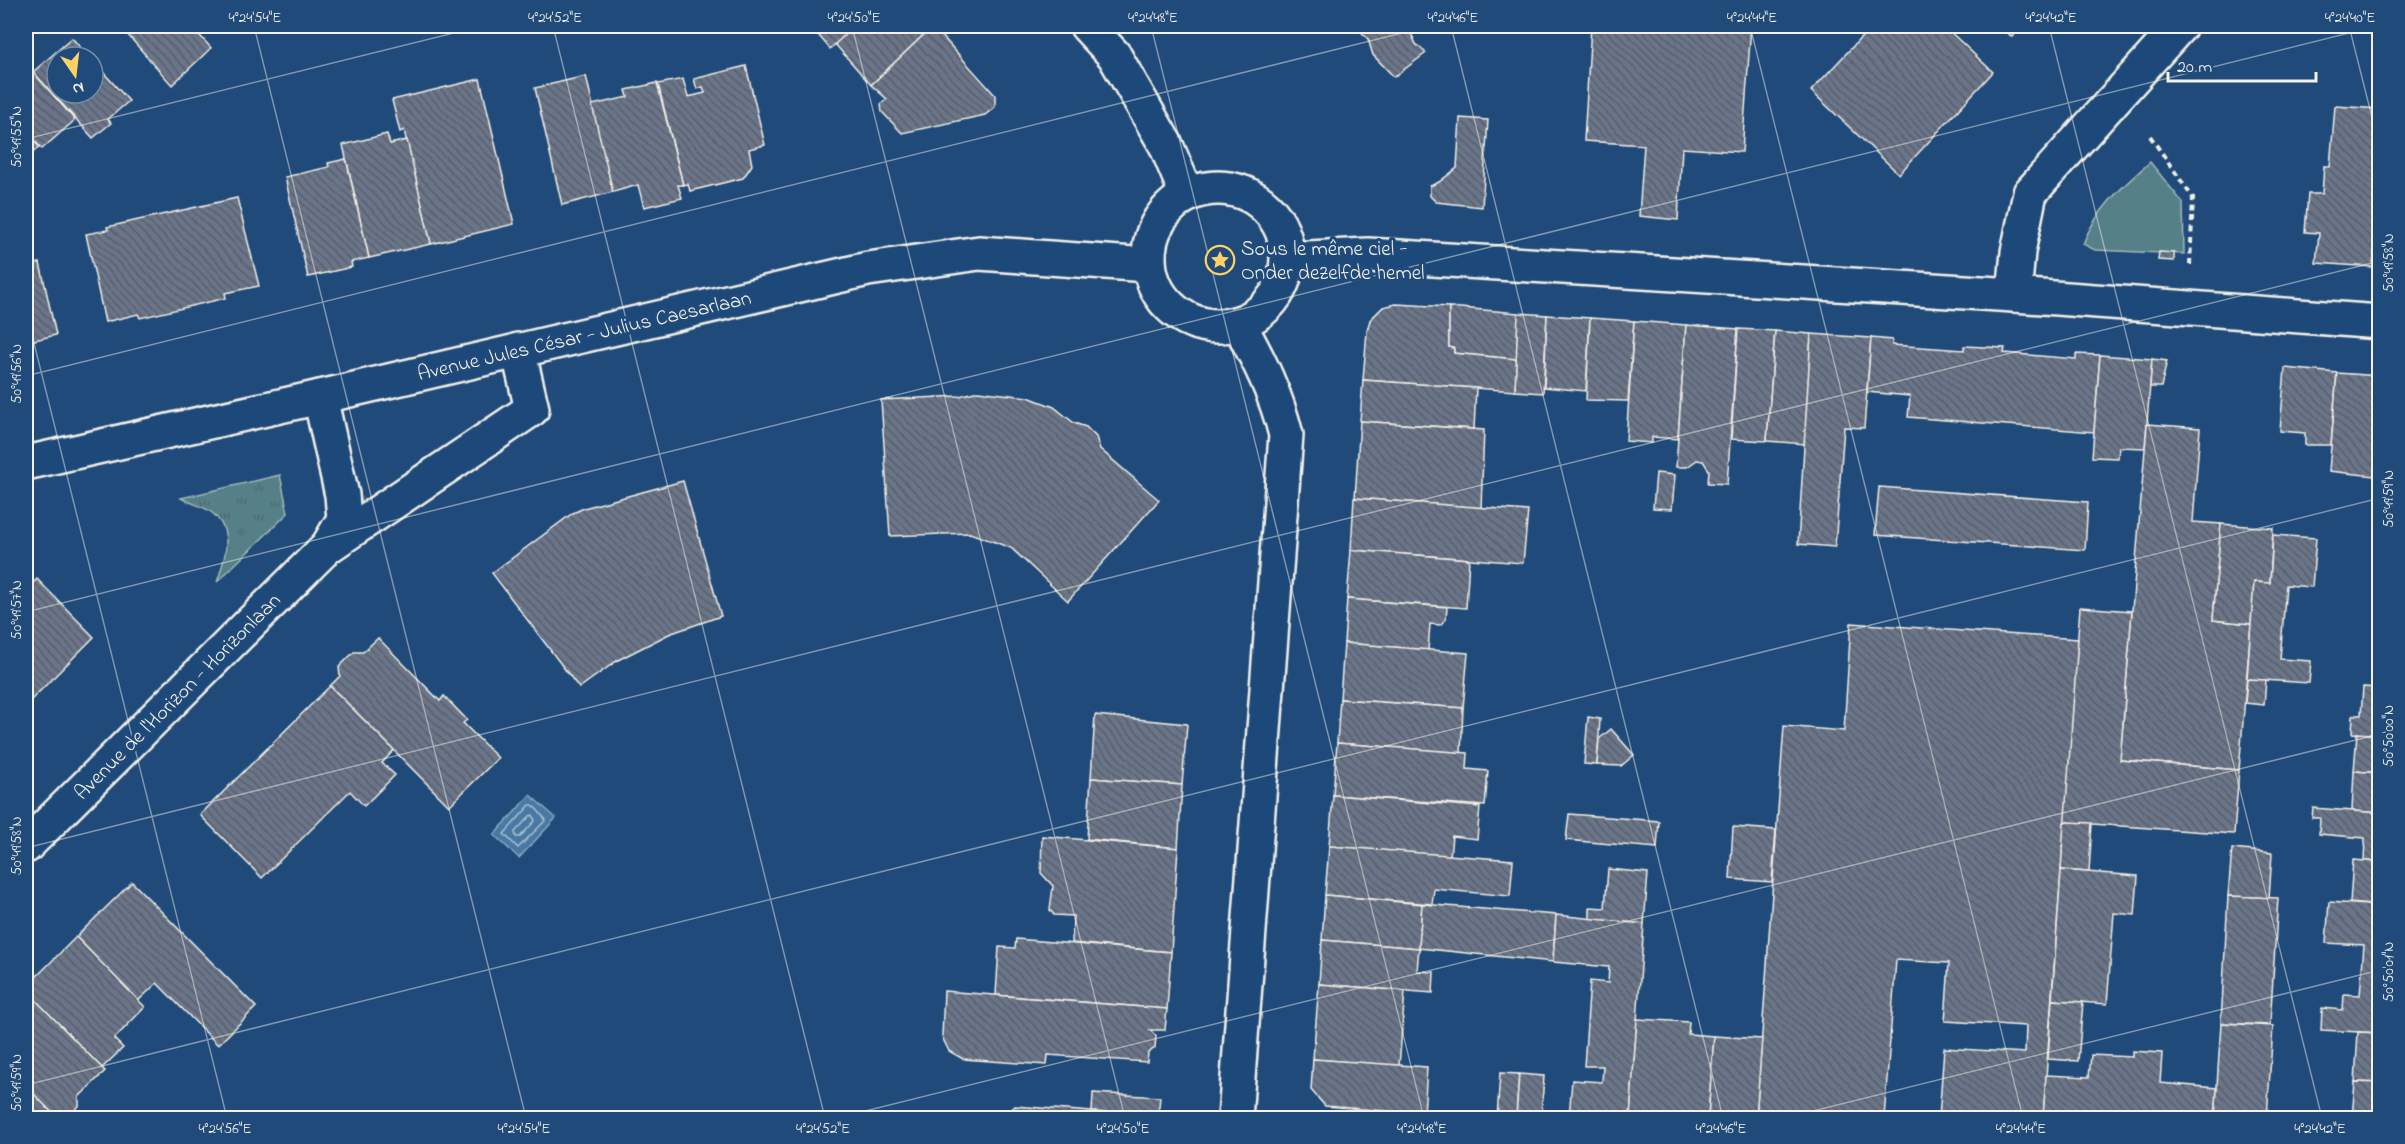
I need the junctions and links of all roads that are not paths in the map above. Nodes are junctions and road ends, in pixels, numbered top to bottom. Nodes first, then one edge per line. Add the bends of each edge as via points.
1 (1087, 26) edge
2 (2180, 26) edge
3 (1187, 195) junction
4 (1288, 259) junction
5 (1148, 265) junction
6 (2014, 295) junction
7 (2379, 321) edge
8 (1239, 324) junction
9 (518, 350) junction
10 (320, 397) junction
11 (26, 463) edge
12 (328, 546) junction
13 (26, 846) edge
14 (1235, 1119) edge

1 - 3 street via 1114,56 1166,145
2 - 6 street via 2030,193
3 - 4 street via 1210,187 1234,189 1256,198 1274,214 1285,235
3 - 5 street via 1169,207 1157,224 1149,243
4 - 6 street via 1368,255
4 - 8 street via 1284,280 1274,299
5 - 8 street via 1152,282 1173,311 1204,326
5 - 9 street, Avenue Jules César - Julius Caesarlaan via 979,253 868,269
6 - 7 street
8 - 14 street via 1268,378 1286,435
9 - 10 street, Avenue Jules César - Julius Caesarlaan
9 - 12 street, Avenue de l'Horizon - Horizonlaan via 532,409
10 - 11 street, Avenue Jules César - Julius Caesarlaan
10 - 12 street, Avenue de l'Horizon - Horizonlaan via 344,519
12 - 13 street, Avenue de l'Horizon - Horizonlaan

